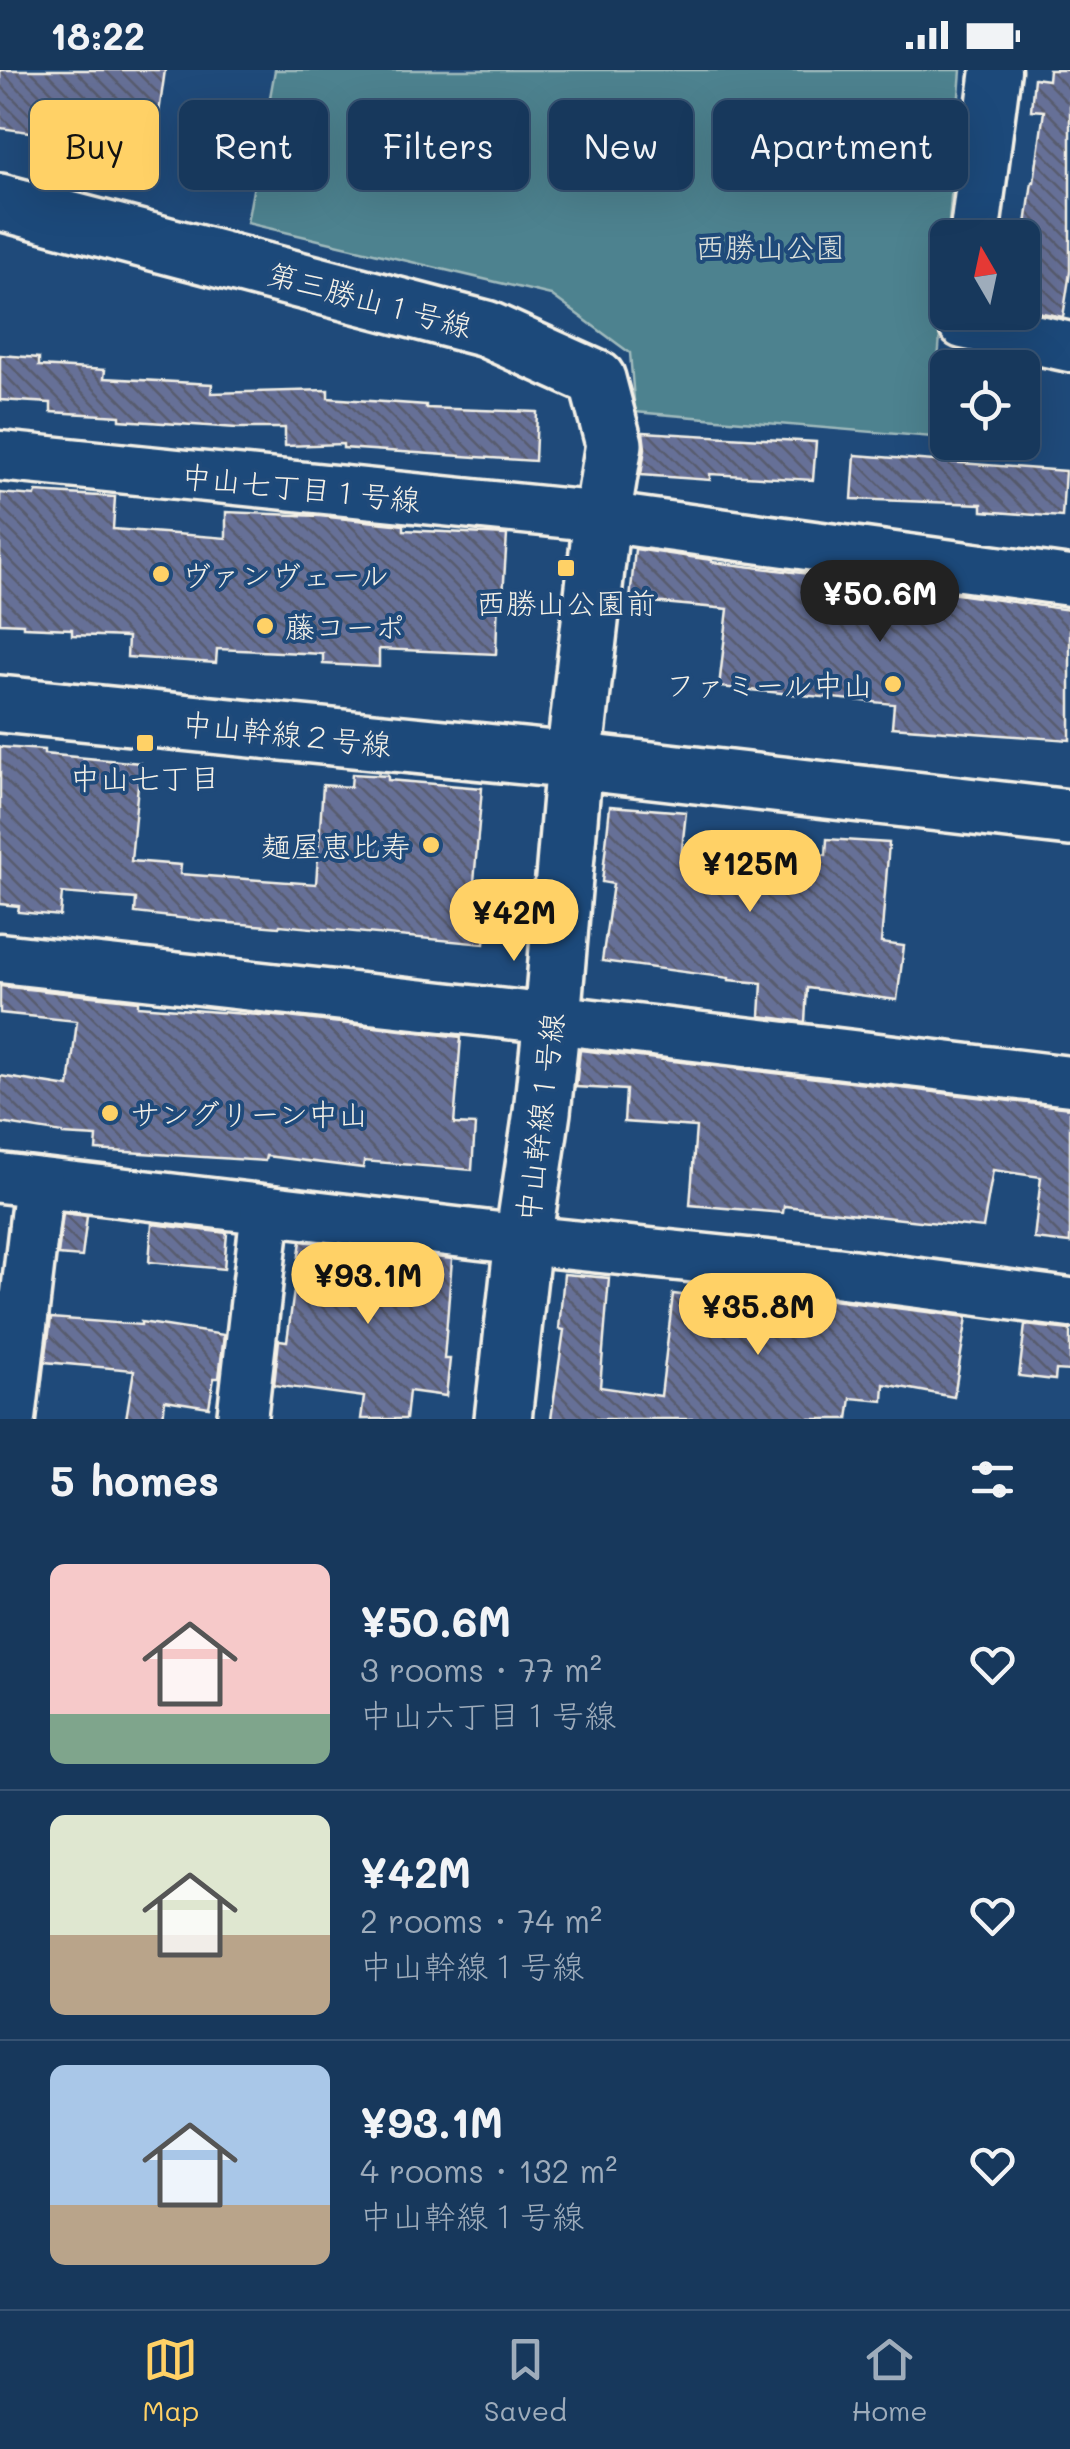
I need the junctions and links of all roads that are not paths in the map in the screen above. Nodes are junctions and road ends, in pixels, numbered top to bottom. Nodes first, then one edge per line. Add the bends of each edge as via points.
1 (996, 70) edge
2 (0, 202) edge
3 (976, 220) edge
4 (991, 330) edge
5 (1070, 347) edge
6 (0, 456) edge
7 (602, 517) junction
8 (1070, 581) edge
9 (0, 704) edge
10 (574, 762) junction
11 (1070, 818) edge
12 (0, 958) edge
13 (552, 1020) junction
14 (1070, 1081) edge
15 (19, 1181) edge
16 (266, 1210) junction
17 (523, 1240) junction
18 (1070, 1303) edge
19 (11, 1419) edge
20 (242, 1419) edge
21 (502, 1419) edge

1 - 3 street
2 - 7 street, 第三勝山１号線 via 486,329 598,380 614,444
4 - 5 street
6 - 7 street, 中山七丁目１号線
7 - 8 street, 中山七丁目１号線
7 - 10 street, 中山幹線１号線
9 - 10 street, 中山幹線２号線
10 - 11 street, 中山幹線２号線
10 - 13 street, 中山幹線１号線
12 - 13 street
13 - 14 street
13 - 17 street, 中山幹線１号線
15 - 16 street
15 - 19 street
16 - 17 street
16 - 20 street
17 - 18 street
17 - 21 street, 中山幹線１号線

